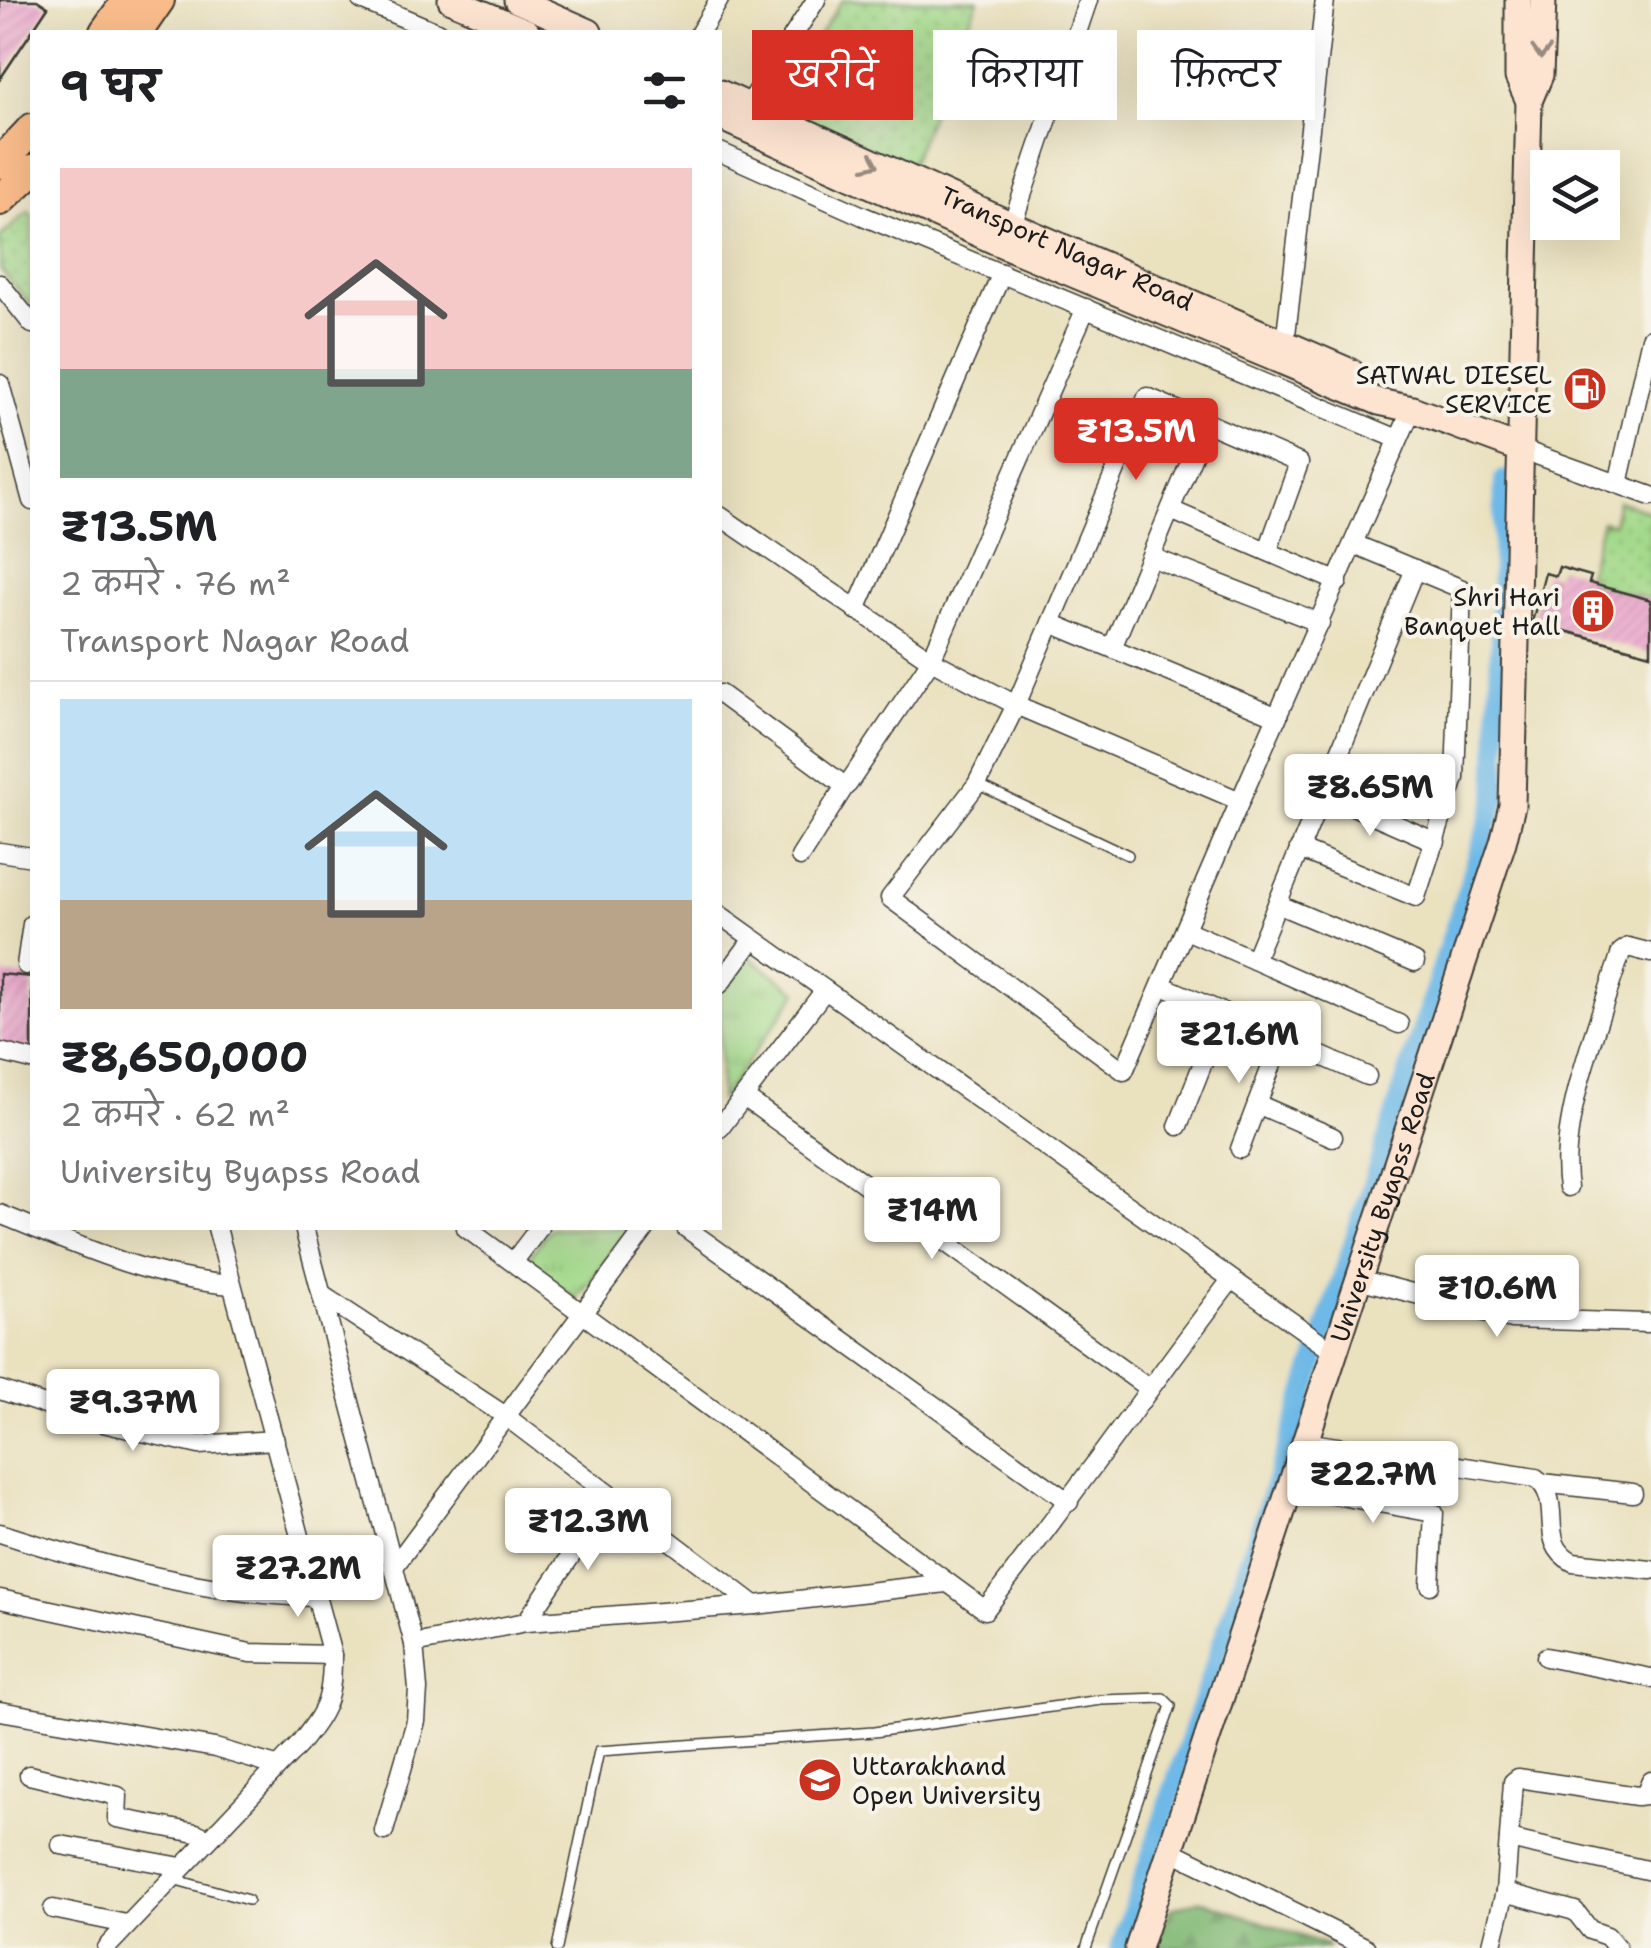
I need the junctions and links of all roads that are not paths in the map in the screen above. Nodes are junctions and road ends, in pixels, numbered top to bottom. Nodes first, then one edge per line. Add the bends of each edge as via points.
1 (128, 0) edge
2 (159, 0) edge
3 (362, 0) edge
4 (452, 0) edge
5 (517, 0) edge
6 (719, 0) edge
7 (816, 0) edge
8 (1088, 0) edge
9 (1325, 0) edge
10 (1518, 0) edge
11 (1542, 0) edge
12 (393, 14) junction
13 (106, 30) edge
14 (138, 30) edge
15 (387, 30) edge
16 (432, 30) edge
17 (522, 30) edge
18 (584, 30) edge
19 (701, 30) edge
20 (722, 94) edge
21 (1528, 101) junction
22 (748, 106) junction
23 (722, 118) edge
24 (30, 131) edge
25 (804, 144) junction
26 (722, 153) edge
27 (0, 163) edge
28 (30, 172) edge
29 (0, 200) edge
30 (1012, 225) junction
31 (1002, 273) junction
32 (0, 284) edge
33 (1086, 308) junction
34 (30, 322) edge
35 (1651, 338) edge
36 (1286, 343) junction
37 (1648, 370) edge
38 (0, 384) edge
39 (1412, 408) junction
40 (1207, 422) junction
41 (1398, 439) junction
42 (1520, 449) junction
43 (1618, 484) junction
44 (30, 495) edge
45 (1651, 496) edge
46 (1170, 510) junction
47 (722, 517) edge
48 (1354, 544) junction
49 (1268, 550) junction
50 (1151, 557) junction
51 (1415, 569) junction
52 (1338, 582) junction
53 (856, 610) junction
54 (1051, 623) junction
55 (1320, 623) junction
56 (1112, 648) junction
57 (931, 660) junction
58 (722, 695) edge
59 (1016, 705) junction
60 (1278, 718) junction
61 (977, 784) junction
62 (846, 786) junction
63 (1322, 793) junction
64 (1240, 801) junction
65 (1436, 842) junction
66 (1300, 849) junction
67 (0, 852) edge
68 (1128, 855) dead end
69 (30, 857) edge
70 (800, 857) dead end
71 (1277, 904) junction
72 (722, 916) edge
73 (1186, 930) junction
74 (30, 937) edge
75 (754, 939) junction
76 (1651, 953) edge
77 (1254, 960) junction
78 (1414, 962) dead end
79 (26, 964) dead end
80 (722, 981) edge
81 (1163, 986) junction
82 (825, 990) junction
83 (1223, 1012) junction
84 (1399, 1024) dead end
85 (1282, 1038) junction
86 (0, 1052) edge
87 (30, 1060) edge
88 (1367, 1076) dead end
89 (744, 1097) junction
90 (1257, 1104) junction
91 (722, 1125) edge
92 (1178, 1126) dead end
93 (1333, 1137) dead end
94 (1240, 1150) dead end
95 (1568, 1187) dead end
96 (0, 1214) edge
97 (30, 1226) edge
98 (40, 1230) edge
99 (218, 1230) edge
100 (305, 1230) edge
101 (469, 1230) edge
102 (537, 1230) edge
103 (644, 1230) edge
104 (689, 1230) edge
105 (514, 1261) junction
106 (1358, 1279) junction
107 (1230, 1280) junction
108 (232, 1285) junction
109 (322, 1295) junction
110 (582, 1312) junction
111 (1648, 1323) dead end
112 (1326, 1348) junction
113 (1148, 1388) junction
114 (0, 1390) edge
115 (504, 1415) junction
116 (275, 1440) junction
117 (1306, 1442) junction
118 (1542, 1482) junction
119 (1291, 1487) junction
120 (1633, 1493) dead end
121 (611, 1497) junction
122 (1068, 1502) junction
123 (0, 1532) edge
124 (227, 1550) dead end
125 (304, 1550) junction
126 (392, 1568) junction
127 (1651, 1570) edge
128 (946, 1583) junction
129 (1430, 1584) dead end
130 (316, 1596) junction
131 (0, 1599) edge
132 (755, 1605) junction
133 (526, 1622) junction
134 (414, 1644) junction
135 (332, 1655) junction
136 (1546, 1658) dead end
137 (1651, 1678) edge
138 (0, 1711) edge
139 (276, 1766) junction
140 (29, 1775) dead end
141 (1651, 1782) edge
142 (384, 1831) dead end
143 (209, 1838) junction
144 (1509, 1839) junction
145 (60, 1844) dead end
146 (1170, 1850) junction
147 (1651, 1871) edge
148 (176, 1873) junction
149 (1506, 1892) junction
150 (248, 1900) dead end
151 (53, 1909) dead end
152 (126, 1924) junction
153 (106, 1948) edge
154 (558, 1948) edge
155 (1086, 1948) edge
156 (1138, 1948) edge
157 (1367, 1948) edge
158 (1491, 1948) edge
159 (1617, 1948) edge

1 - 13 main road
2 - 14 main road
3 - 12 street
4 - 17 main road
5 - 18 main road
6 - 19 street
7 - 22 street
8 - 30 street
9 - 36 street
10 - 21 main road via 1518,77
11 -> 21 main road via 1540,75
12 - 15 street
12 - 16 street
20 - 22 main road, Transport Nagar Road
21 - 42 main road, University Byapss Road
22 - 25 main road, Transport Nagar Road
23 - 25 main road, Transport Nagar Road
24 - 27 main road
25 -> 30 main road, Transport Nagar Road
25 - 39 main road, Transport Nagar Road via 1006,246 1379,402
26 - 31 street
28 - 29 main road
30 - 36 main road, Transport Nagar Road
31 - 33 street
31 - 53 street
32 - 34 street
33 - 41 street
33 - 57 street
35 - 37 street
36 - 39 main road, Transport Nagar Road via 1396,392
37 - 43 street
38 - 44 street
39 - 41 street
39 - 42 main road, Transport Nagar Road
40 - 46 street
40 - 49 street via 1298,463
40 - 54 street via 1146,398
41 - 48 street
42 - 43 street
42 - 106 main road, University Byapss Road via 1512,806
43 - 45 street
46 - 49 street
46 - 50 street
47 - 53 street
48 - 51 street
48 - 52 street
49 - 52 street
50 - 55 street
50 - 56 street
51 - 63 street
51 - 65 street via 1462,592 1455,778
52 - 55 street
53 - 57 street
54 - 56 street
54 - 59 street
55 - 60 street
56 - 60 street
57 - 59 street
57 - 62 street
58 - 62 street
59 - 61 street
59 - 64 street
60 - 64 street
61 - 68 lane
61 - 81 street via 890,898 1124,1071
62 - 70 street
63 - 65 street
63 - 66 street
64 - 73 street
65 - 66 street via 1413,897
66 - 71 street
67 - 69 street
71 - 77 street
71 - 78 street
72 - 75 street
73 - 77 street
73 - 81 street
74 - 79 street
75 - 80 street
75 - 82 street
76 - 95 street via 1628,947 1621,952 1567,1130
77 - 84 street
81 - 83 street
82 - 89 street
82 - 107 street
83 - 85 street
83 - 92 street
85 - 88 street
85 - 90 street
86 - 87 street
89 - 91 street
89 - 113 street
90 - 93 street
90 - 94 street
96 - 97 street
98 - 108 street via 121,1263
99 - 108 street
100 - 109 street
101 - 105 street
102 - 105 street
103 - 110 street
104 - 122 street
105 - 110 street
106 - 111 street via 1512,1319
106 - 112 main road, University Byapss Road
107 - 112 street
107 - 113 street
108 - 116 street
109 - 115 street
109 - 126 street
110 - 115 street
110 - 128 street
112 - 117 main road, University Byapss Road
113 - 122 street
114 - 116 street via 199,1445
115 - 121 street
115 - 126 street
116 - 125 street
117 - 118 street
117 - 119 main road, University Byapss Road
118 - 120 street
118 - 127 street via 1554,1548 1563,1557
119 - 129 street via 1434,1513
119 - 146 main road, University Byapss Road
121 - 132 street
121 - 133 street
122 - 128 street via 985,1610
123 - 130 street via 103,1566 260,1596
124 - 125 street
125 - 130 street
126 - 134 street
128 - 132 street
130 - 135 street
131 - 135 street via 233,1650
132 - 133 street
133 - 134 street
134 - 142 street via 416,1721
135 - 139 street via 325,1712
136 - 137 street
138 - 139 street via 216,1748
139 - 143 street
140 - 143 street via 118,1796 117,1818
141 - 144 street via 1636,1796 1518,1778
143 - 148 street
144 - 147 street
144 - 149 street
145 - 148 street
146 - 156 main road, University Byapss Road
146 - 157 street
148 - 150 lane
148 - 152 street
149 - 158 street
149 - 159 street via 1575,1911
151 - 152 street
152 - 153 street
154 - 155 lane via 598,1751 874,1732 1101,1700 1162,1698 1170,1706

